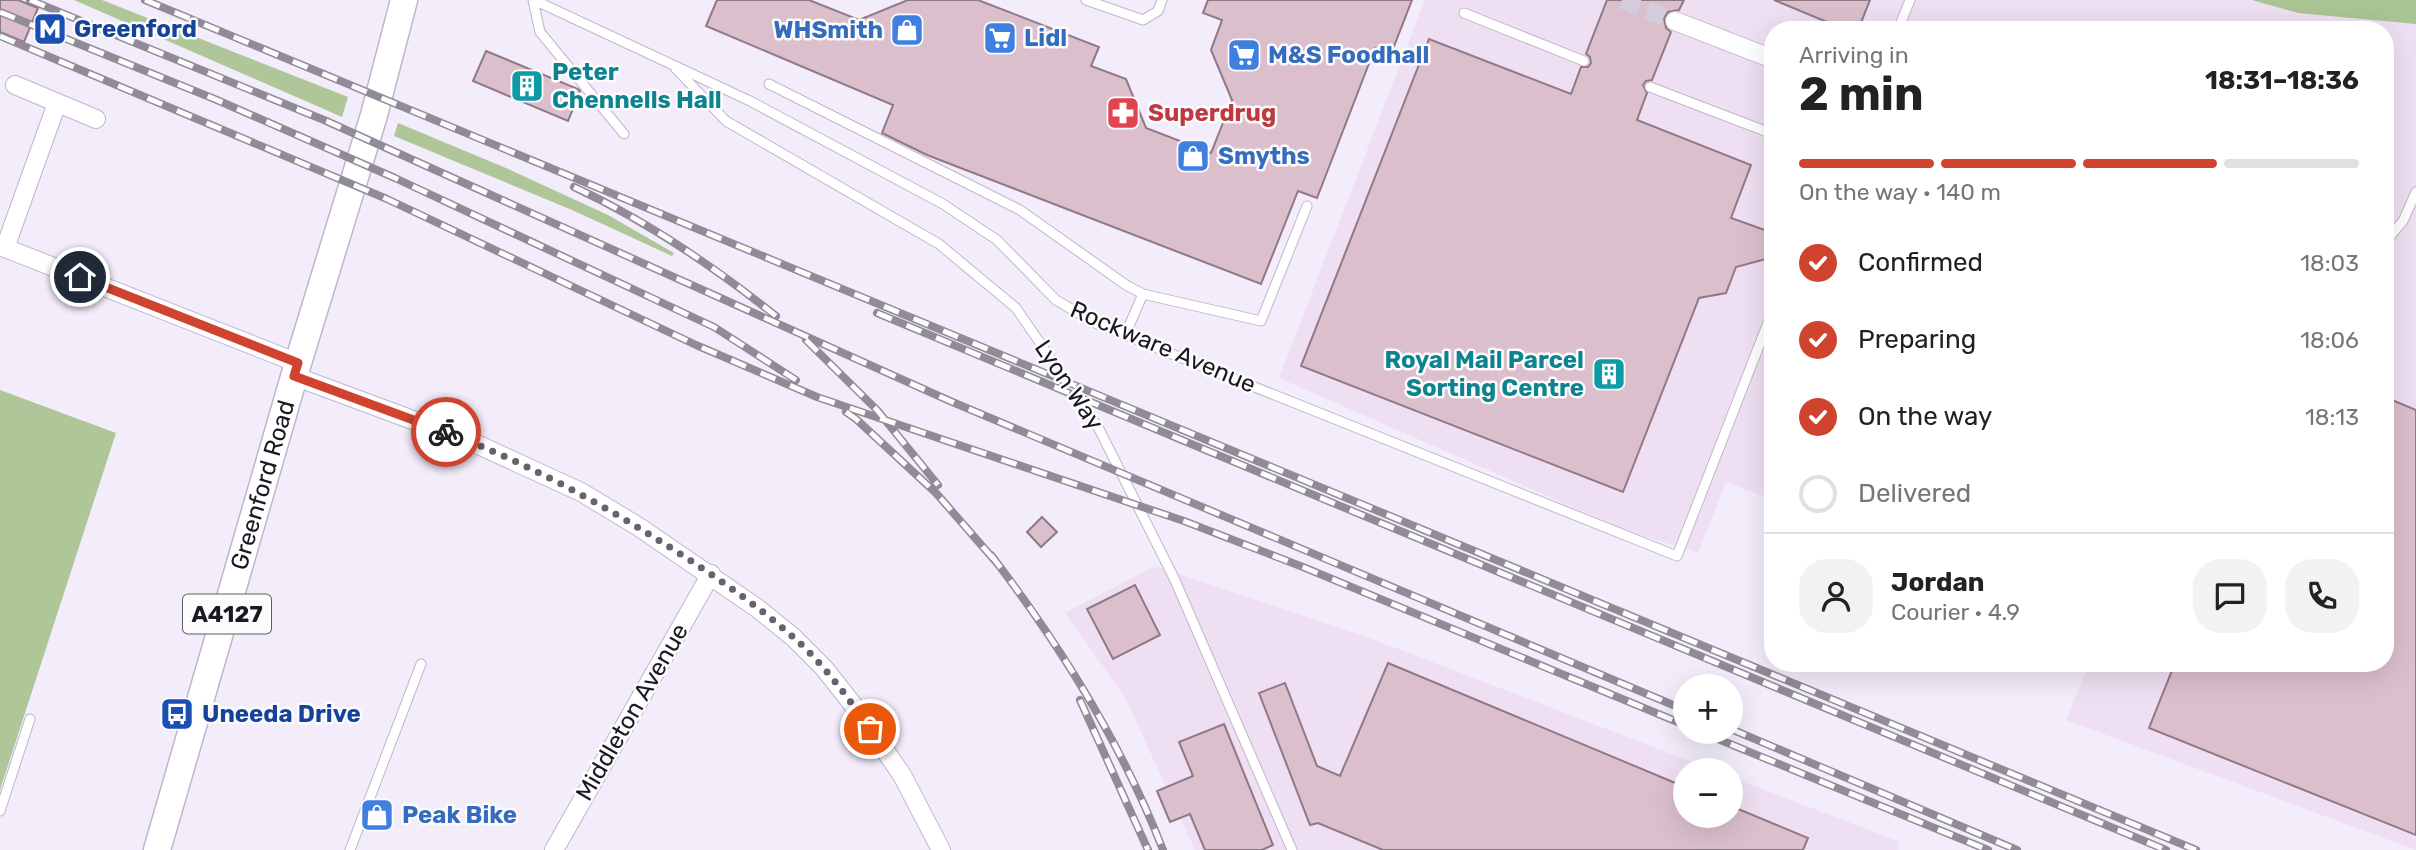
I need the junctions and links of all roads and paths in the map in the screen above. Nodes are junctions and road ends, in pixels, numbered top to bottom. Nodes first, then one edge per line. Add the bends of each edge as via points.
1 (404, 0) edge
2 (533, 0) edge
3 (1086, 0) edge
4 (1161, 0) edge
5 (1910, 0) edge
6 (1464, 13) dead end
7 (1675, 21) tunnel mouth
8 (1902, 21) edge
9 (1764, 56) edge
10 (1584, 61) dead end
11 (672, 65) junction
12 (769, 84) dead end
13 (15, 85) dead end
14 (1650, 86) dead end
15 (57, 103) junction
16 (96, 119) dead end
17 (1764, 130) edge
18 (624, 134) dead end
19 (2416, 192) edge
20 (1307, 206) dead end
21 (2394, 231) edge
22 (2, 247) edge
23 (1143, 294) junction
24 (1764, 333) edge
25 (1125, 335) junction
26 (296, 370) junction
27 (710, 574) junction
28 (421, 664) dead end
29 (30, 719) dead end
30 (0, 811) edge
31 (157, 850) edge
32 (350, 850) edge
33 (554, 850) edge
34 (941, 850) edge
35 (1292, 850) edge

1 - 26 main road, Greenford Road / A4127
2 - 11 lane, Rockware Avenue
2 - 18 lane via 540,32
3 - 4 lane via 1143,20 1158,10
5 - 8 lane
6 - 10 lane
7 - 9 street
11 - 25 lane, Rockware Avenue via 750,101 943,204 997,240 1056,300
11 - 35 lane, Lyon Way via 726,121 939,244 1016,308 1098,427 1174,578
12 - 23 lane via 1020,210
13 - 15 street
14 - 17 lane
15 - 16 street
15 - 22 street
19 - 21 lane
20 - 23 lane via 1261,321
22 - 26 street
23 - 25 lane
24 - 25 lane, Rockware Avenue via 1677,556
26 - 27 street via 581,492
26 - 31 main road, Greenford Road / A4127
27 - 33 street, Middleton Avenue
27 - 34 street via 793,637 824,668 902,775
28 - 32 lane
29 - 30 lane

